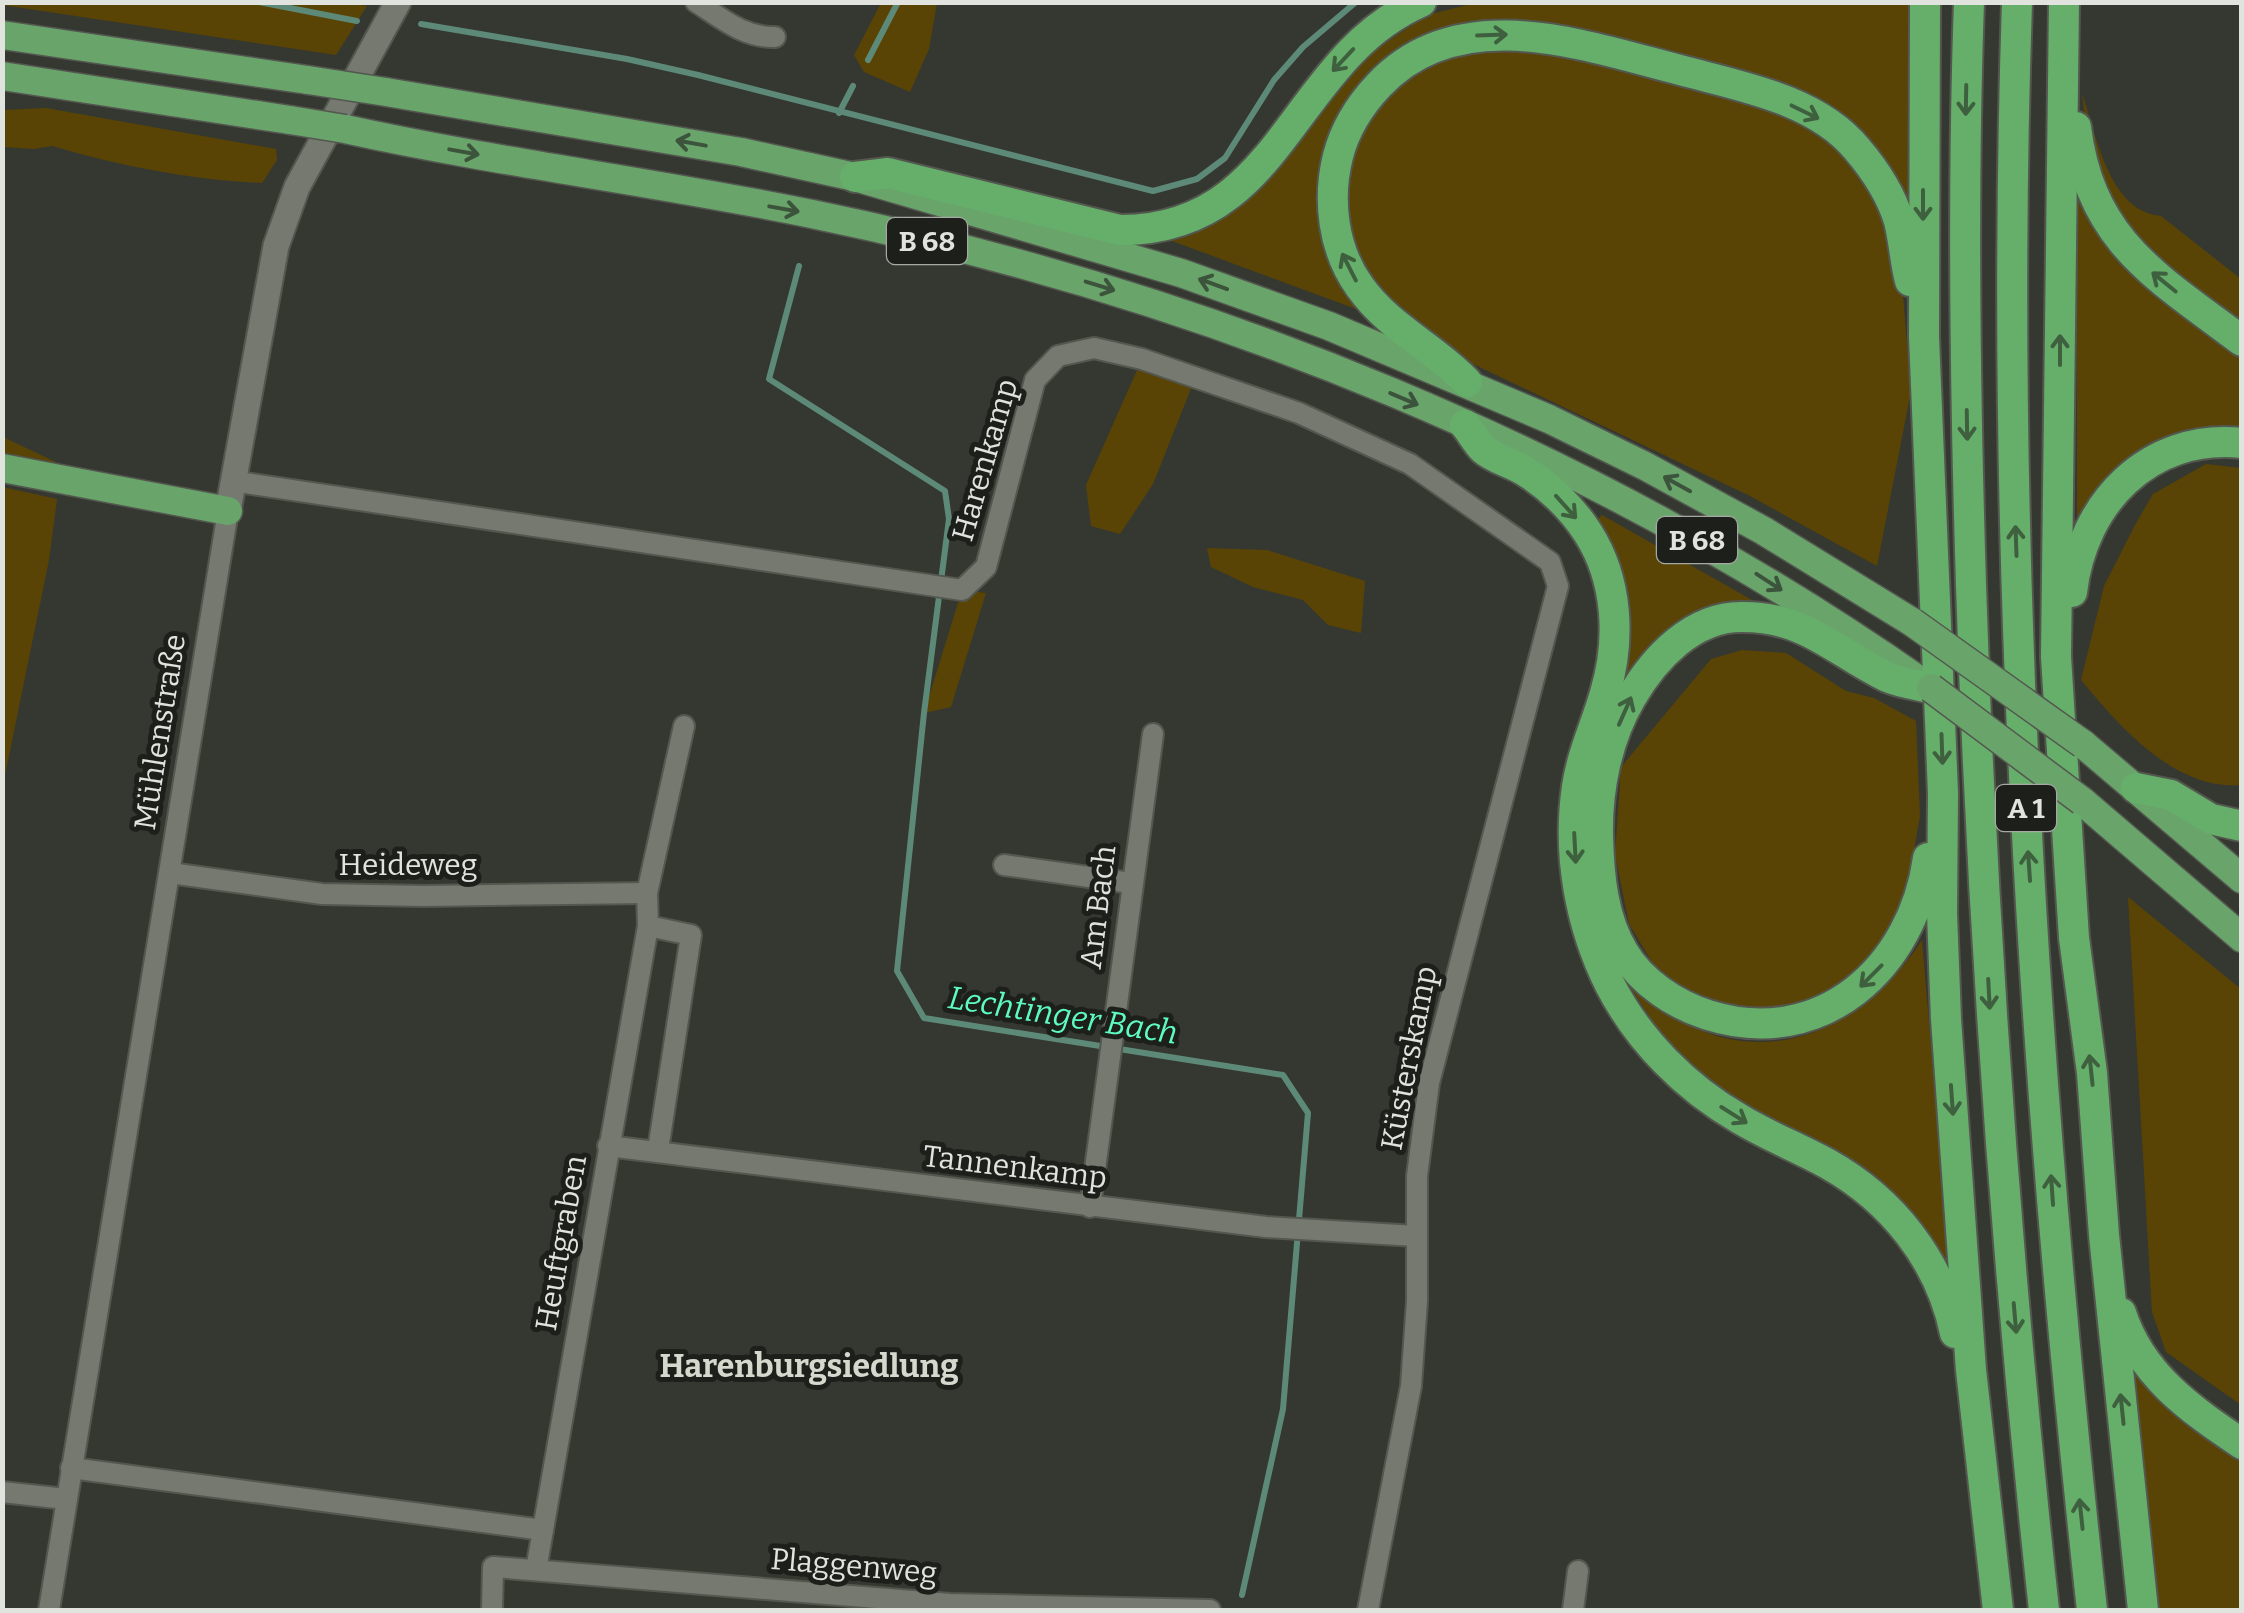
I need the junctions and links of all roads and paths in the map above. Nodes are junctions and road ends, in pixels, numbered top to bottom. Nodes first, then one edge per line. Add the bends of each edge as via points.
1 (398, 2) edge
2 (696, 2) edge
3 (1421, 2) edge
4 (1925, 2) edge
5 (1969, 2) edge
6 (2017, 2) edge
7 (2064, 2) edge
8 (2, 35) edge
9 (775, 37) dead end
10 (2, 76) edge
11 (2061, 87) junction
12 (2, 96) edge
13 (287, 120) junction
14 (855, 177) junction
15 (1924, 336) junction
16 (2242, 341) edge
17 (1467, 382) junction
18 (1465, 424) junction
19 (2242, 443) edge
20 (2, 468) edge
21 (232, 481) junction
22 (228, 511) junction
23 (1558, 586) joint
24 (2056, 657) junction
25 (1923, 683) junction
26 (684, 726) dead end
27 (1153, 734) dead end
28 (2136, 788) junction
29 (1944, 793) junction
30 (2242, 826) edge
31 (1004, 864) dead end
32 (170, 873) junction
33 (2242, 879) edge
34 (1131, 883) junction
35 (647, 892) junction
36 (648, 926) junction
37 (2242, 938) edge
38 (608, 1146) junction
39 (658, 1150) junction
40 (1090, 1207) junction
41 (1416, 1236) junction
42 (2108, 1272) junction
43 (1971, 1370) junction
44 (2242, 1444) edge
45 (71, 1468) junction
46 (2, 1492) edge
47 (66, 1498) junction
48 (544, 1530) junction
49 (536, 1570) junction
50 (1578, 1571) dead end
51 (49, 1610) edge
52 (492, 1610) edge
53 (1210, 1610) edge
54 (1368, 1610) edge
55 (1572, 1610) edge
56 (1998, 1610) edge
57 (2044, 1610) edge
58 (2092, 1610) edge
59 (2144, 1610) edge

1 - 21 street, Mühlenstraße via 296,187 276,246
2 - 9 street via 742,32
3 -> 14 highway via 1369,34 1337,65 1244,183 1184,222 1120,230 888,173
4 -> 15 highway
5 -> 57 highway, A 1 via 1965,294 1980,841 2008,1248
58 -> 6 highway, A 1 via 2057,1260 2027,820 2014,444
7 - 11 highway
14 -> 8 highway, B 68, bridge via 386,92
10 - 13 highway, B 68
16 -> 11 highway via 2160,279 2107,224 2090,192 2074,110
24 -> 11 highway
12 - 13 highway via 65,98 265,129
13 -> 18 highway, B 68, bridge via 812,214 1071,277
17 -> 14 highway, B 68 via 1181,273
17 -> 15 highway via 1359,286 1342,251 1332,179 1342,142 1380,83 1426,49 1466,36 1572,42 1769,94 1820,119 1854,145 1880,180 1899,220
15 -> 29 highway
28 -> 17 highway, B 68, bridge via 1912,622 1764,531
18 -> 25 highway, B 68 via 1738,562
18 -> 43 highway via 1484,450 1561,499 1588,534 1610,581 1613,657 1585,748 1574,839 1588,933 1611,986 1639,1030 1689,1083 1740,1120 1864,1187 1892,1214 1937,1276
19 - 24 highway via 2166,452 2117,486 2085,536 2068,636
20 - 22 highway
21 - 22 street, Mühlenstraße
21 - 23 street, Harenkamp via 962,590 986,567 1034,380 1058,356 1094,348 1300,413 1410,464 1550,562
22 - 32 street, Mühlenstraße
23 - 41 street, Küsterskamp via 1433,1066
42 -> 24 highway via 2074,938
29 -> 25 highway via 1931,822 1924,888 1909,927 1864,985 1834,1006 1766,1024 1693,1010 1654,988 1625,955 1607,914 1597,805 1608,754 1626,706 1670,646 1737,616 1777,618 1812,630 1890,679
25 - 37 highway, B 68, bridge via 2082,802
26 - 35 street, Heuftgraben
27 - 34 street, Am Bach
28 - 30 highway via 2171,795 2211,818
28 - 33 highway, B 68
29 -> 43 highway via 1946,1020
31 - 34 street
32 - 35 street, Heideweg via 322,894
32 - 45 street, Mühlenstraße
34 - 40 street, Am Bach
35 - 36 street, Heuftgraben
36 - 38 street, Heuftgraben
36 - 39 street via 691,935
38 - 39 street, Tannenkamp
38 - 48 street, Heuftgraben
39 - 40 street, Tannenkamp
40 - 41 street, Tannenkamp via 1266,1228
41 - 54 street, Küsterskamp via 1412,1386
42 - 44 highway via 2138,1353 2179,1399
59 -> 42 highway
43 - 56 highway
45 - 47 street, Mühlenstraße
45 - 48 street
46 - 47 street
47 - 51 street, Mühlenstraße
48 - 49 street, Heuftgraben
49 - 52 street, Plaggenweg via 493,1567
49 - 53 street, Plaggenweg via 950,1604
50 - 55 street

